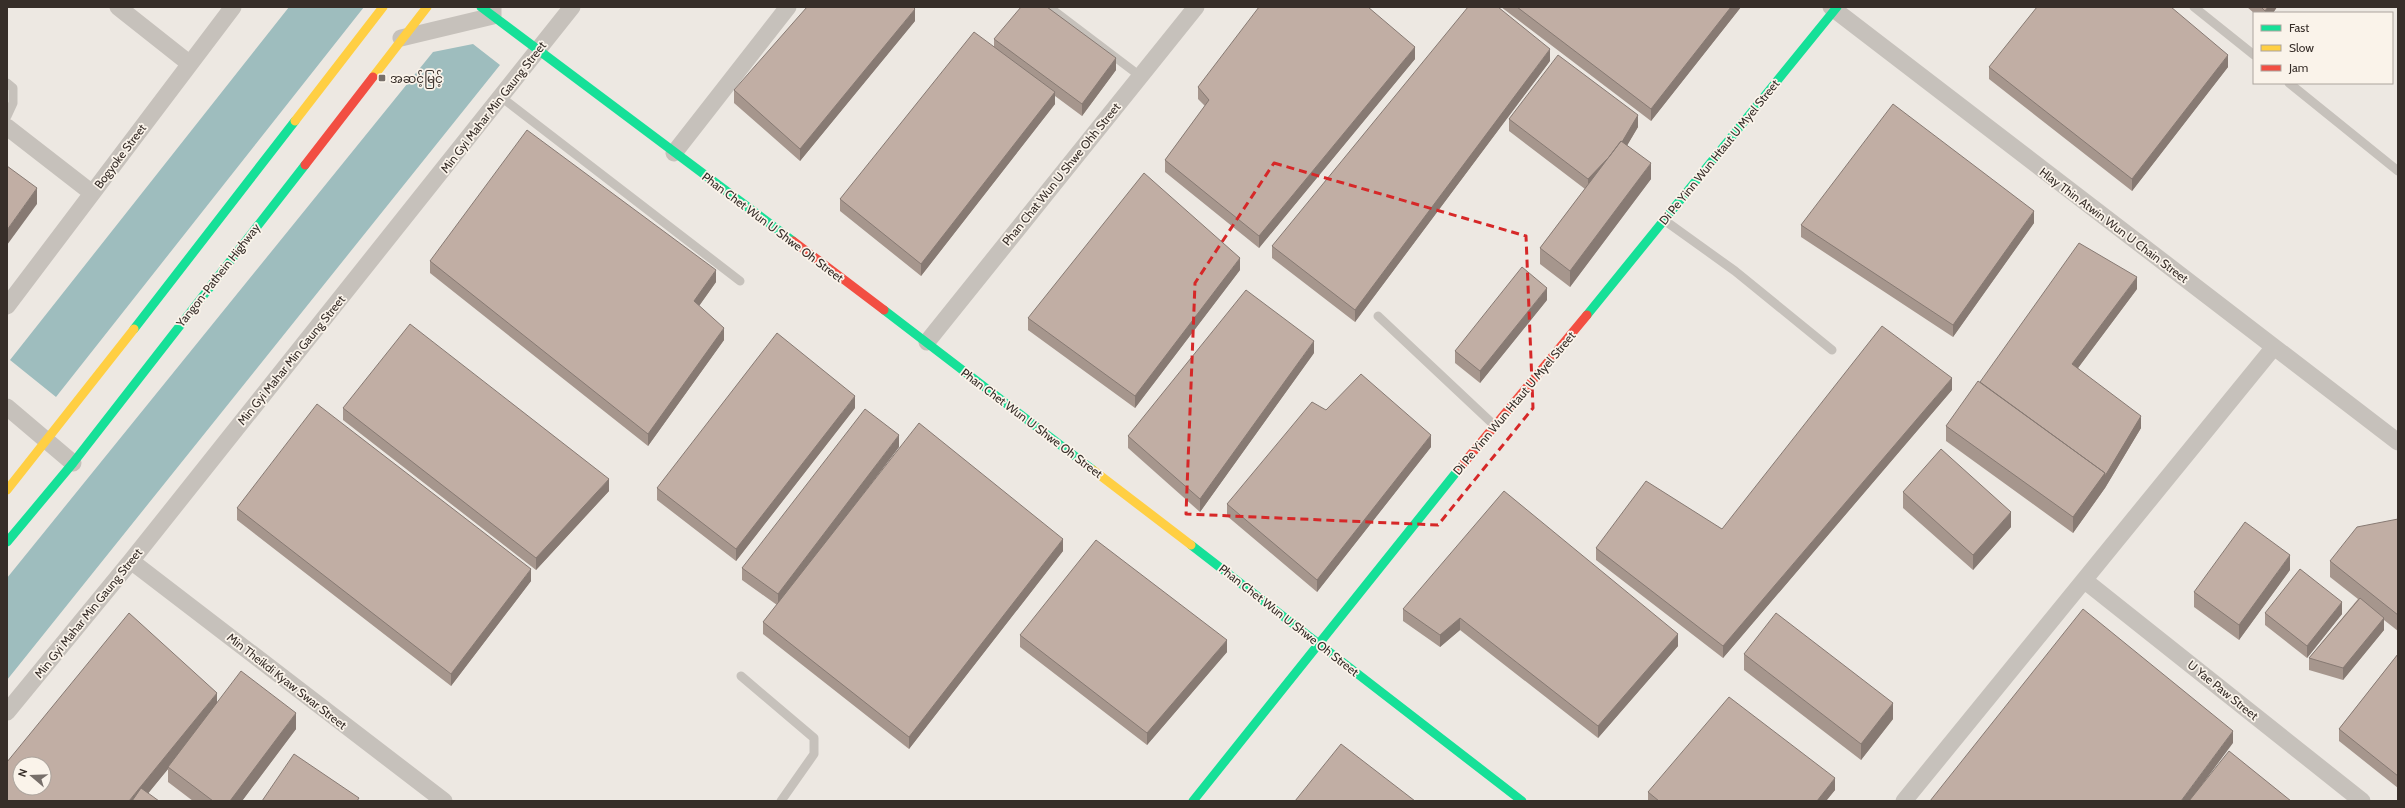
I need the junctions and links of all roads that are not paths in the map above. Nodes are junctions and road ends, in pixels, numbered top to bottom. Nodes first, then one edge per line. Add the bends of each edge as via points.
1 (118, 7) edge
2 (233, 7) edge
3 (383, 7) edge
4 (427, 7) edge
5 (572, 7) edge
6 (788, 7) edge
7 (1049, 7) edge
8 (1196, 7) edge
9 (2194, 7) edge
10 (1834, 8) edge
11 (489, 10) edge
12 (401, 38) junction
13 (538, 50) junction
14 (2253, 54) edge
15 (190, 64) junction
16 (1140, 76) junction
17 (7, 84) edge
18 (2289, 84) edge
19 (501, 97) junction
20 (7, 116) edge
21 (7, 127) edge
22 (674, 153) junction
23 (2398, 171) edge
24 (92, 193) junction
25 (1664, 220) junction
26 (740, 281) dead end
27 (7, 306) edge
28 (1378, 316) dead end
29 (927, 342) junction
30 (2274, 347) junction
31 (1832, 350) dead end
32 (7, 407) edge
33 (1494, 425) junction
34 (47, 441) junction
35 (2398, 442) edge
36 (73, 463) junction
37 (7, 490) edge
38 (7, 542) edge
39 (131, 561) junction
40 (2084, 580) junction
41 (1320, 644) junction
42 (741, 676) dead end
43 (7, 712) edge
44 (444, 801) edge
45 (781, 801) edge
46 (1193, 801) edge
47 (1522, 801) edge
48 (1904, 801) edge
49 (2362, 801) edge

1 - 15 street
2 - 15 street, Bogyoke Street
3 - 34 street
4 - 12 street, Yangon-Pathein Highway
5 - 13 street, Min Gyi Mahar Min Gaung Street
6 - 22 street
7 - 16 lane
8 - 16 street, Phan Chat Wun U Shwe Ohh Street
9 - 14 lane
10 - 25 street, Di Pe Yinn Wun Htaut U Myel Street
10 - 30 street, Hlay Thin Atwin Wun U Chain Street
11 - 12 street
11 - 13 street, Phan Chet Wun U Shwe Oh Street
12 - 36 street, Yangon-Pathein Highway
13 - 19 street, Min Gyi Mahar Min Gaung Street
13 - 22 street, Phan Chet Wun U Shwe Oh Street
15 - 24 street, Bogyoke Street
16 - 29 street, Phan Chat Wun U Shwe Ohh Street
17 - 20 lane via 13,88 13,103
18 - 23 lane
19 - 26 lane
19 - 39 street, Min Gyi Mahar Min Gaung Street
21 - 24 street
22 - 29 street, Phan Chet Wun U Shwe Oh Street
24 - 27 street, Bogyoke Street
25 - 31 lane via 1735,271
25 - 33 street, Di Pe Yinn Wun Htaut U Myel Street
28 - 33 lane
29 - 41 street, Phan Chet Wun U Shwe Oh Street
30 - 35 street, Hlay Thin Atwin Wun U Chain Street
30 - 40 street
32 - 34 street
33 - 41 street, Di Pe Yinn Wun Htaut U Myel Street
34 - 36 street
34 - 37 street
36 - 38 street, Yangon-Pathein Highway
39 - 43 street, Min Gyi Mahar Min Gaung Street
39 - 44 street, Min Theikdi Kyaw Swar Street
40 - 48 street
40 - 49 street, U Yae Paw Street
41 - 46 street, Di Pe Yinn Wun Htaut U Myel Street
41 - 47 street, Phan Chet Wun U Shwe Oh Street
42 - 45 lane via 814,738 814,754

